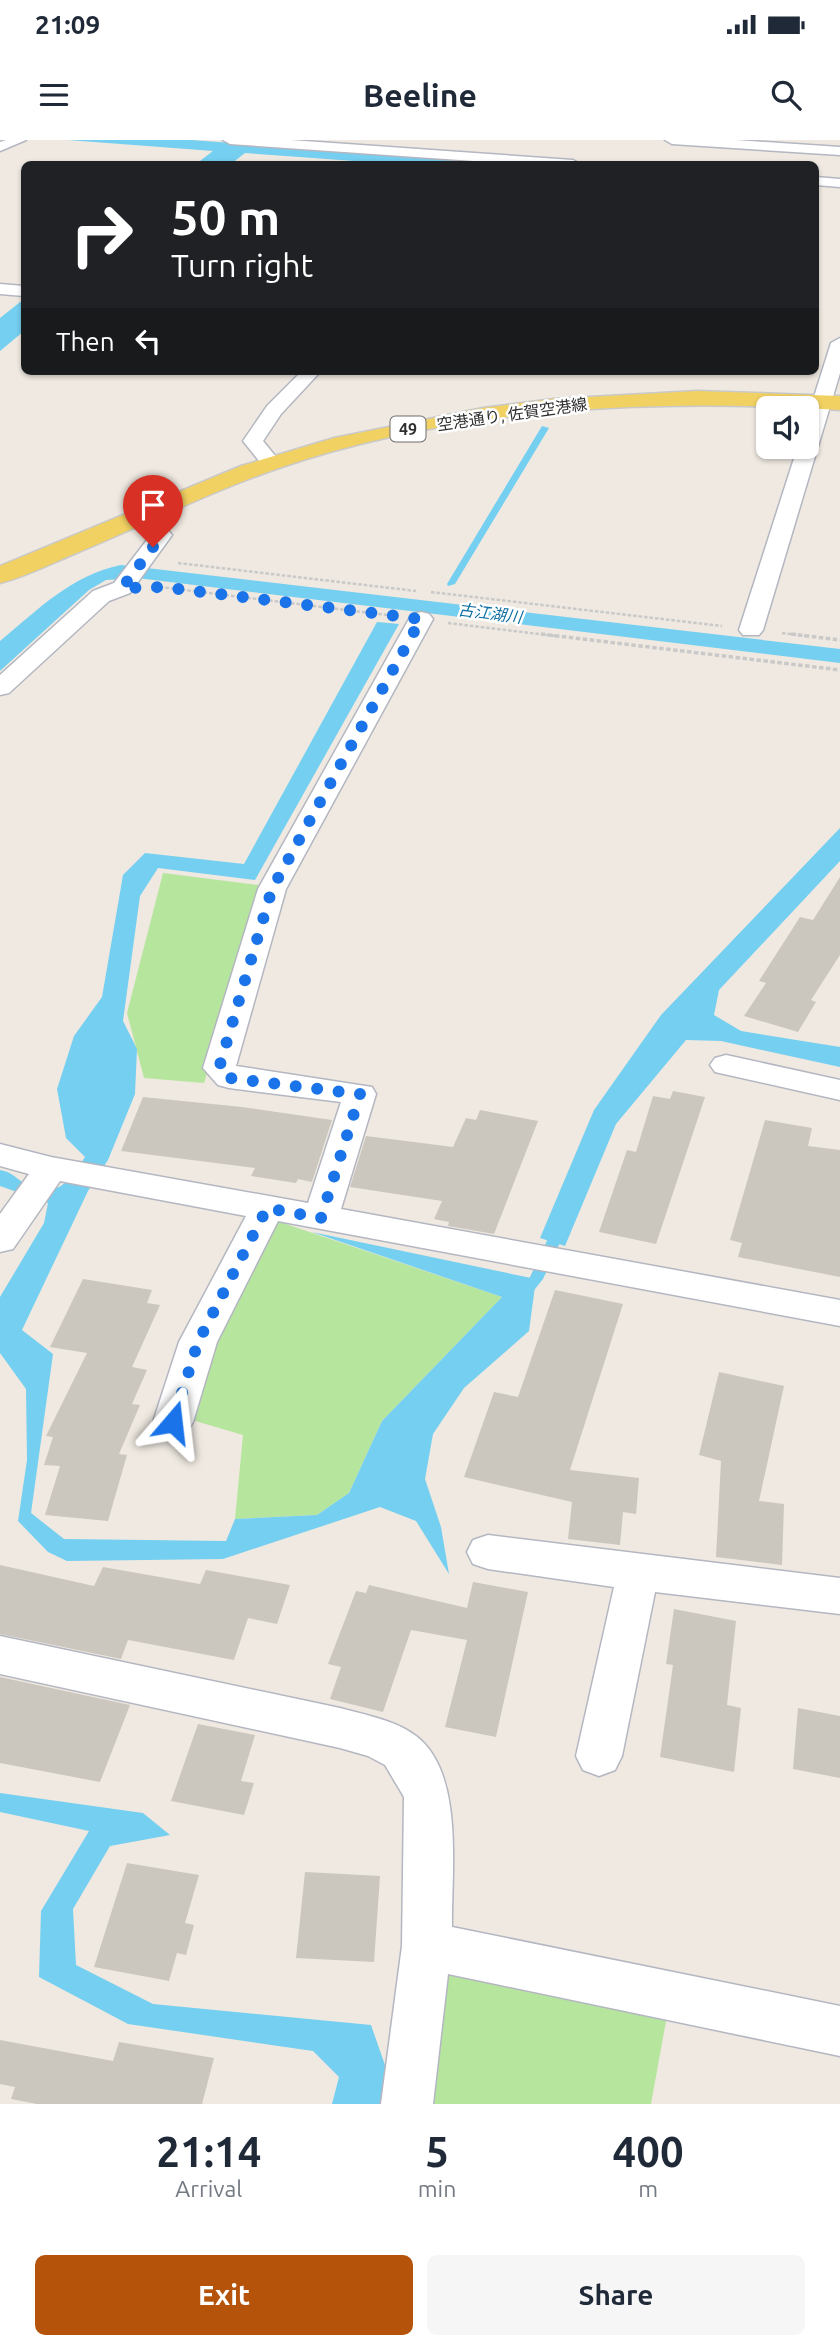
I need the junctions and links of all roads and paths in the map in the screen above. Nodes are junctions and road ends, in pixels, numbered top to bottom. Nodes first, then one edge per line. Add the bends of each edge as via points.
1 (19, 140) edge
2 (230, 140) edge
3 (672, 140) edge
4 (0, 147) edge
5 (561, 148) dead end
6 (840, 151) edge
7 (500, 161) edge
8 (542, 161) edge
9 (819, 181) edge
10 (840, 183) edge
11 (0, 289) edge
12 (21, 291) edge
13 (840, 343) edge
14 (308, 375) edge
15 (830, 402) edge
16 (271, 463) junction
17 (143, 516) junction
18 (145, 559) junction
19 (0, 575) edge
20 (122, 588) junction
21 (421, 619) junction
22 (751, 630) junction
23 (840, 640) edge
24 (840, 670) edge
25 (0, 688) edge
26 (726, 1065) dead end
27 (840, 1090) edge
28 (0, 1155) edge
29 (58, 1180) junction
30 (267, 1208) junction
31 (321, 1218) junction
32 (0, 1241) edge
33 (840, 1314) edge
34 (173, 1422) dead end
35 (488, 1552) dead end
36 (638, 1573) junction
37 (840, 1596) edge
38 (0, 1655) edge
39 (599, 1756) dead end
40 (427, 1946) junction
41 (840, 2031) edge
42 (407, 2104) edge

1 - 4 street
2 - 7 street
3 - 6 street
5 - 8 street
9 - 10 street
11 - 12 street
13 - 15 street
14 - 16 street via 274,410 253,441
15 - 16 main road, 空港通り, 佐賀空港線 / 49 via 712,398 572,404 367,436
15 - 22 street
16 - 17 main road, 空港通り, 佐賀空港線 / 49
17 - 18 street via 161,535
17 - 19 main road, 空港通り, 佐賀空港線 / 49
18 - 20 street
18 - 22 path
20 - 21 path via 162,587
20 - 25 street via 102,596
21 - 24 path
21 - 31 street via 272,889 219,1068 229,1078 360,1094
22 - 23 path
26 - 27 street
28 - 29 street
29 - 30 street
29 - 32 street
30 - 31 street
30 - 34 street via 198,1342
31 - 33 street
35 - 36 street
36 - 37 street
36 - 39 street
38 - 40 street via 340,1728 401,1751 417,1772 427,1797
40 - 41 street
40 - 42 street

